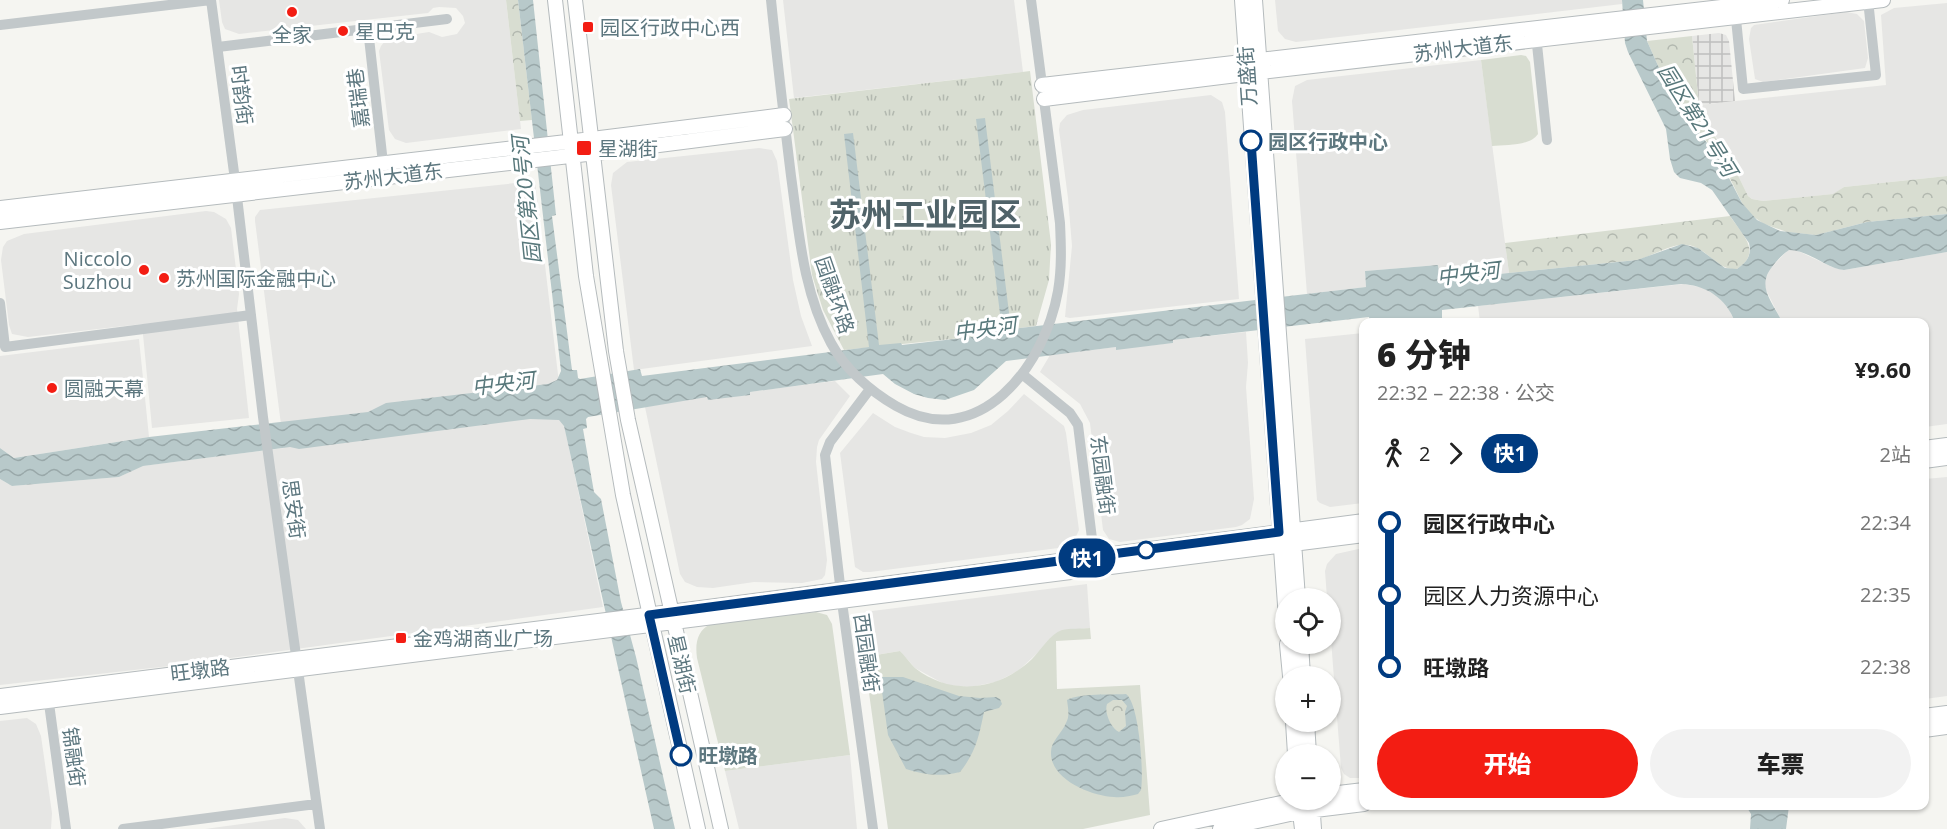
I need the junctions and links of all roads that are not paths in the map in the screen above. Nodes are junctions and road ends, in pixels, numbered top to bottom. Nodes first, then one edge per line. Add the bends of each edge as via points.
1 (211, 0) edge
2 (555, 0) edge
3 (575, 0) edge
4 (771, 0) edge
5 (1030, 0) edge
6 (1242, 0) edge
7 (1255, 0) edge
8 (1782, 0) edge
9 (1883, 0) edge
10 (1868, 1) edge
11 (1734, 7) edge
12 (447, 19) dead end
13 (0, 26) edge
14 (368, 29) junction
15 (1536, 34) junction
16 (218, 47) junction
17 (1253, 67) junction
18 (1042, 85) junction
19 (1044, 99) junction
20 (785, 122) junction
21 (1547, 140) dead end
22 (593, 146) junction
23 (572, 149) junction
24 (532, 153) junction
25 (384, 163) junction
26 (236, 187) junction
27 (0, 207) edge
28 (0, 222) edge
29 (0, 303) edge
30 (251, 315) junction
31 (1024, 371) junction
32 (870, 389) junction
33 (1947, 445) edge
34 (1929, 447) edge
35 (1947, 458) edge
36 (1929, 460) edge
37 (1359, 522) edge
38 (1359, 535) edge
39 (1287, 538) junction
40 (1095, 563) junction
41 (1286, 588) edge
42 (1296, 588) edge
43 (841, 596) junction
44 (671, 617) junction
45 (650, 620) junction
46 (297, 663) junction
47 (48, 695) junction
48 (0, 696) edge
49 (0, 707) edge
50 (1947, 713) edge
51 (1929, 715) edge
52 (1947, 727) edge
53 (1929, 729) edge
54 (1359, 791) edge
55 (1341, 793) edge
56 (316, 804) junction
57 (1341, 804) edge
58 (1359, 804) edge
59 (1275, 809) edge
60 (1284, 810) edge
61 (1304, 810) edge
62 (1306, 810) edge
63 (66, 829) edge
64 (123, 829) edge
65 (320, 829) edge
66 (698, 829) edge
67 (721, 829) edge
68 (873, 829) edge
69 (1161, 829) edge
70 (1220, 829) edge
71 (1302, 829) edge
72 (1314, 829) edge

1 - 13 street
1 - 16 street, 时韵街
2 - 23 main road, 星湖街
3 - 22 main road, 星湖街
4 - 20 street, 园融环路
5 - 18 street, 园融环路
6 - 17 main road, 万盛街
7 - 17 main road, 万盛街
8 - 11 main road, 苏州大道东
9 - 10 main road, 苏州大道东
10 - 11 main road, 苏州大道东
10 - 11 street via 1876,75 1743,89
11 - 15 main road, 苏州大道东
12 - 14 street
14 - 16 street
14 - 25 street, 嘉瑞巷
15 - 17 main road, 苏州大道东
15 - 21 street
16 - 26 street, 时韵街
17 - 18 main road, 苏州大道东
17 - 19 main road, 苏州大道东
17 - 39 main road, 万盛街
18 - 19 street, 园融环路
19 - 31 street, 园融环路 via 1060,223 1058,290 1051,319
20 - 22 main road, 苏州大道东
20 - 32 street, 园融环路 via 803,263 813,302 832,346
22 - 23 main road, 苏州大道东
22 - 44 main road, 星湖街 via 619,367
23 - 24 main road, 苏州大道东 via 553,144
23 - 24 main road, 苏州大道东 via 556,158
23 - 45 main road, 星湖街 via 586,276 623,495
24 - 25 main road, 苏州大道东
24 - 26 main road, 苏州大道东
25 - 26 main road, 苏州大道东
26 - 27 main road, 苏州大道东
26 - 28 main road, 苏州大道东
26 - 30 street, 思安街
29 - 30 street via 5,347
30 - 46 street, 思安街
31 - 32 street, 园融环路 via 987,407 950,419 911,414
31 - 40 street, 东园融街 via 1078,425
32 - 43 street, 西园融街 via 830,441 825,455
33 - 34 main road
35 - 36 main road
37 - 39 main road, 旺墩路
38 - 39 main road, 旺墩路
39 - 40 main road, 旺墩路
39 - 41 main road, 万盛街
39 - 42 main road, 万盛街
40 - 43 main road, 旺墩路
43 - 44 main road, 旺墩路
43 - 68 street, 西园融街
44 - 45 main road, 旺墩路
44 - 67 main road, 星湖街
45 - 46 main road, 旺墩路
45 - 66 main road, 星湖街
46 - 47 main road, 旺墩路
46 - 56 street, 思安街
47 - 48 main road, 旺墩路
47 - 49 main road, 旺墩路
47 - 63 street, 锦融街
50 - 51 main road
52 - 53 main road
54 - 55 main road
56 - 64 street
56 - 65 street, 思安街
57 - 58 main road
59 - 69 main road
60 - 70 main road
61 - 71 main road
62 - 72 main road

